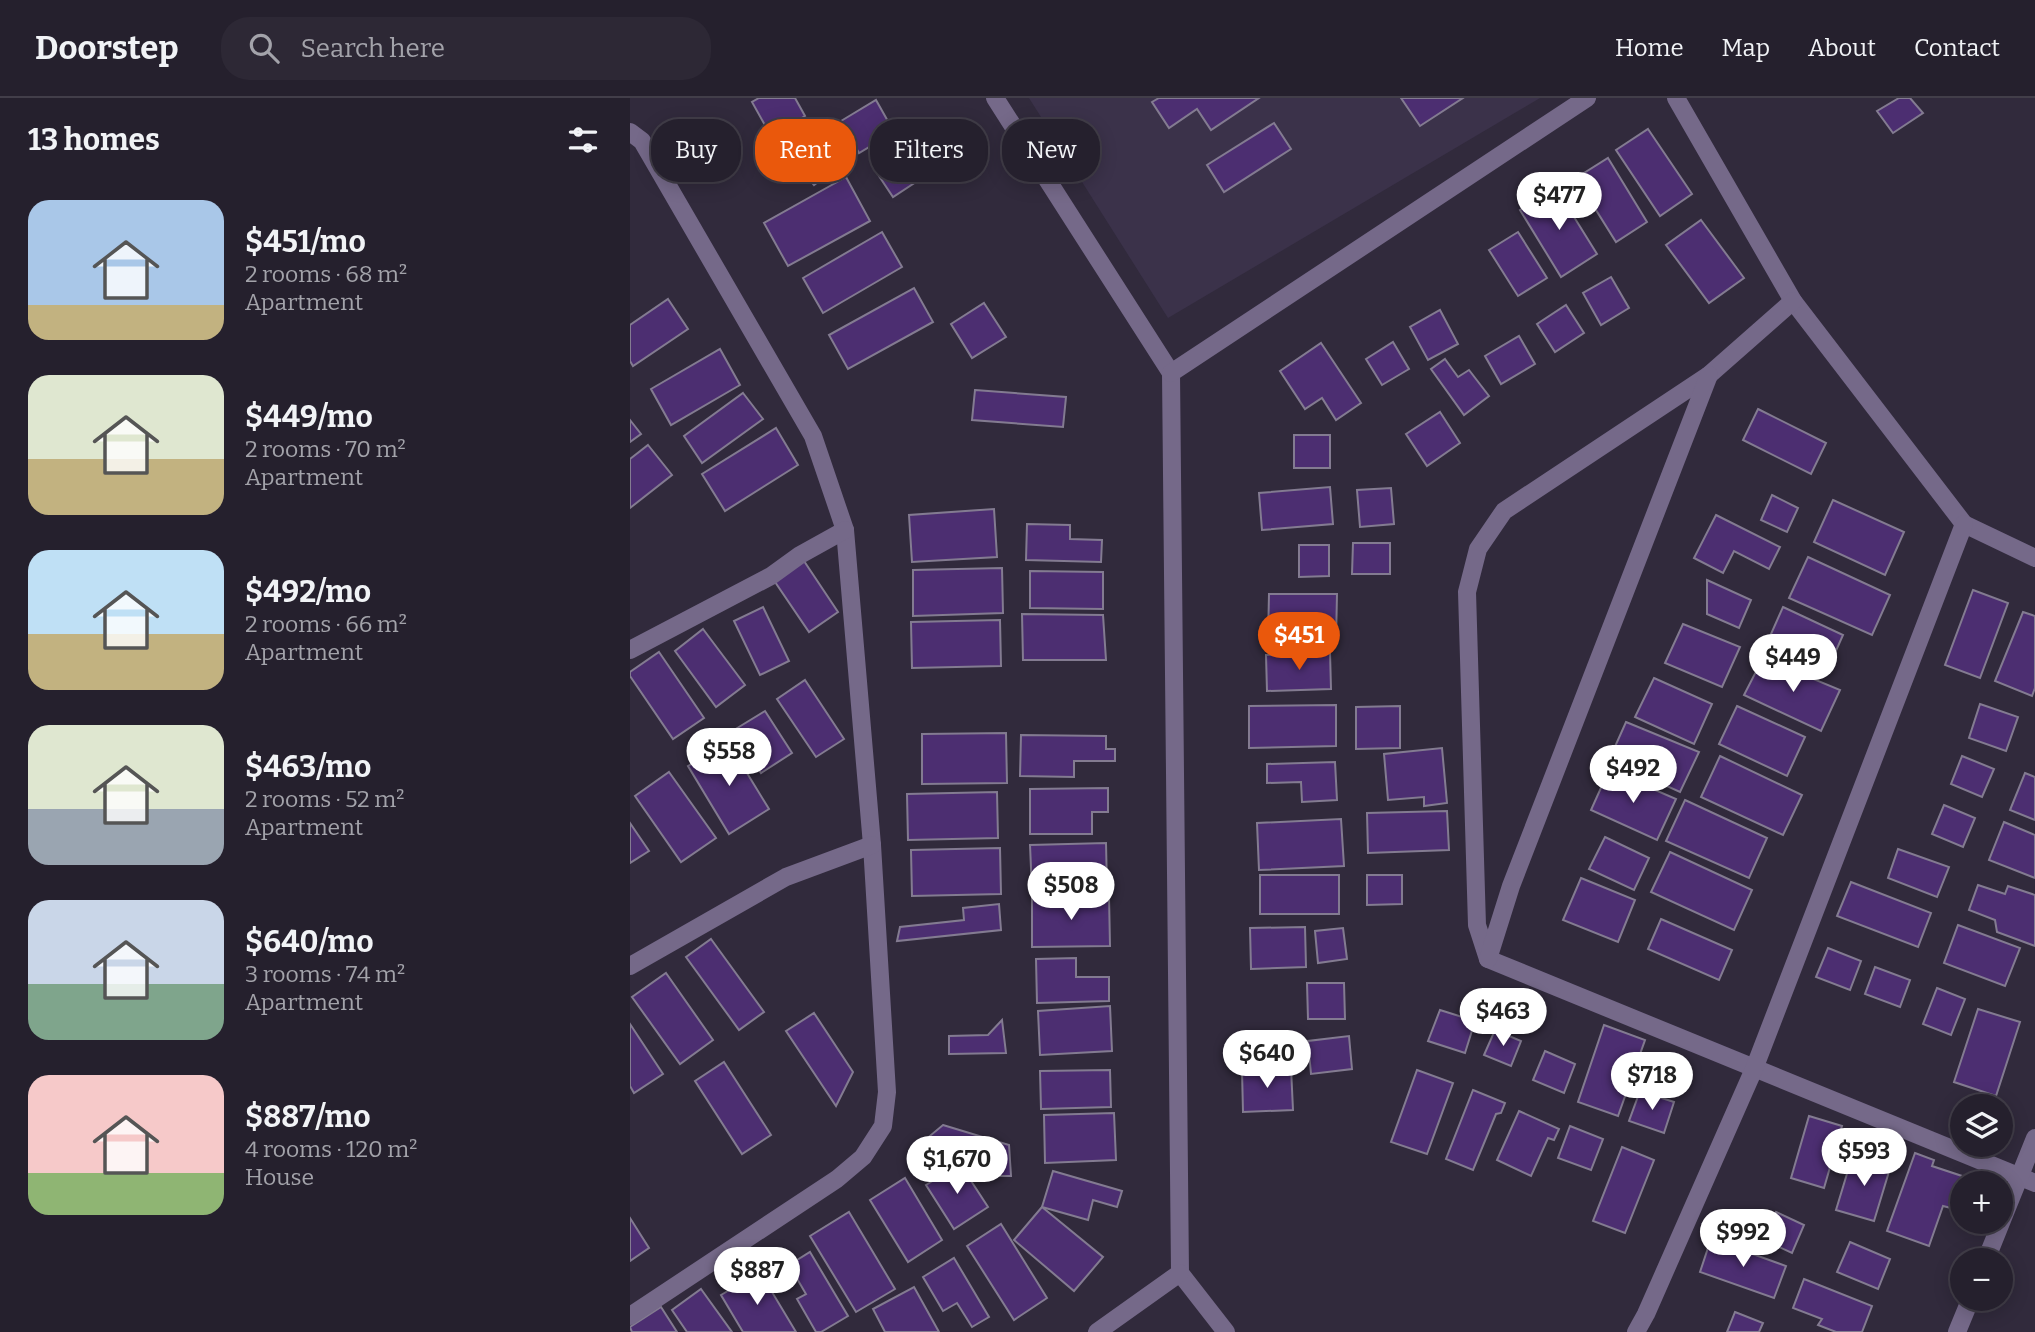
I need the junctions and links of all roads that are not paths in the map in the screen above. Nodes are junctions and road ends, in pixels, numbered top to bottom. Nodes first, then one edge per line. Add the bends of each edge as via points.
1 (995, 98) edge
2 (1587, 98) edge
3 (1676, 98) edge
4 (630, 132) edge
5 (1793, 301) junction
6 (1171, 373) junction
7 (1709, 375) junction
8 (1964, 524) junction
9 (845, 530) junction
10 (2035, 558) edge
11 (630, 650) edge
12 (872, 845) junction
13 (1488, 959) junction
14 (630, 966) edge
15 (1754, 1069) junction
16 (2035, 1138) edge
17 (2027, 1180) edge
18 (1992, 1248) edge
19 (1180, 1273) junction
20 (1965, 1311) edge
21 (630, 1316) edge
22 (1097, 1332) edge
23 (1226, 1332) edge
24 (1636, 1332) edge
25 (1957, 1332) edge

1 - 6 street
2 - 6 street
3 - 5 street
4 - 9 street via 642,141 813,436
5 - 7 street
5 - 8 street
6 - 19 street
7 - 13 street via 1511,886
7 - 13 street via 1504,511 1478,548 1467,592 1477,925
8 - 10 street
8 - 15 street
9 - 11 street via 771,576
9 - 12 street
12 - 14 street via 786,877
12 - 21 street via 887,1092 883,1126 863,1157 837,1180
13 - 15 street
15 - 17 street
15 - 24 street
16 - 17 street
17 - 18 street
19 - 22 street
19 - 23 street
20 - 25 street

